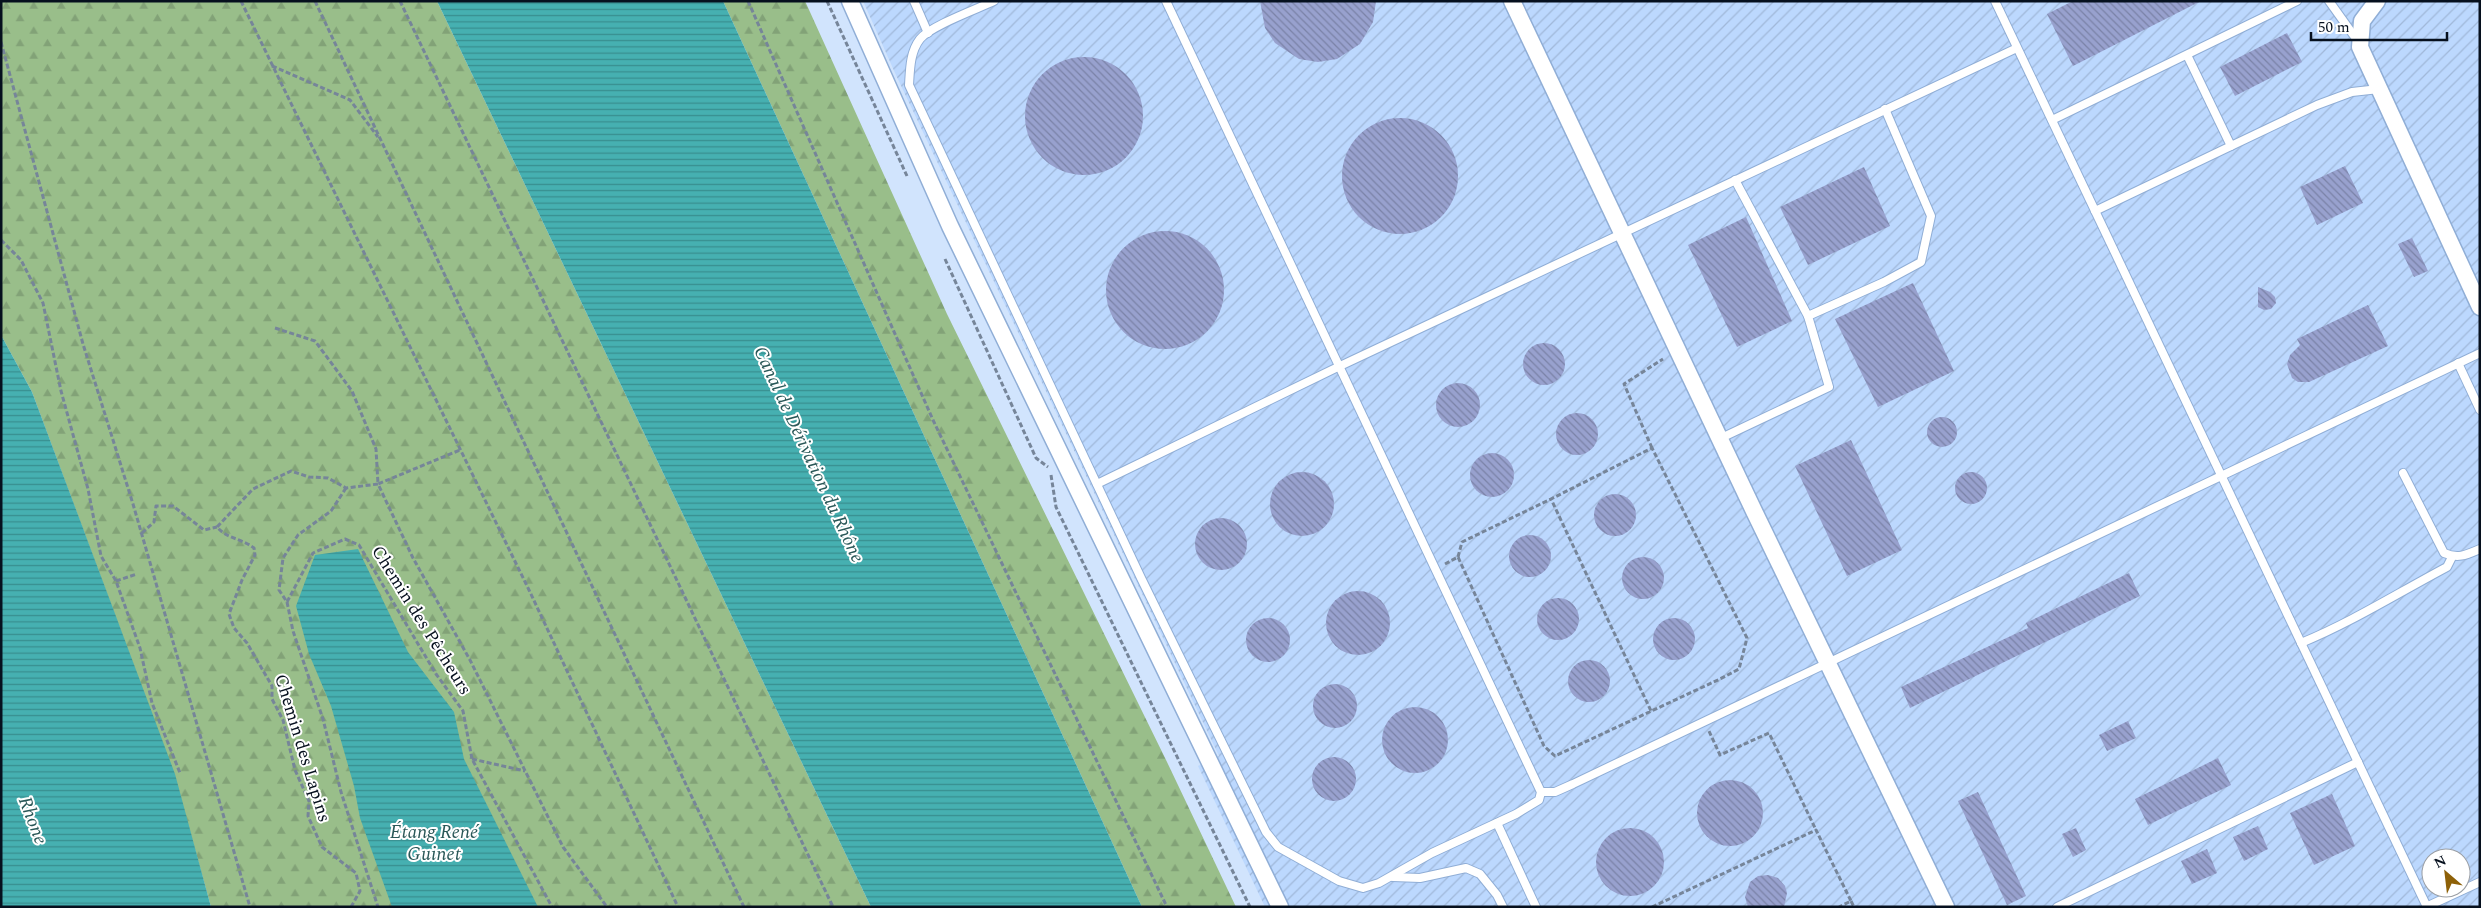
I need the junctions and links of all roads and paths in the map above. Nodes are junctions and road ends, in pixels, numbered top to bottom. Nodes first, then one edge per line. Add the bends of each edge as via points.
1 (241, 1) edge
2 (315, 1) edge
3 (400, 1) edge
4 (748, 1) edge
5 (850, 1) edge
6 (914, 1) edge
7 (994, 1) edge
8 (1166, 1) edge
9 (1512, 1) edge
10 (1995, 1) edge
11 (2275, 1) edge
12 (2297, 1) edge
13 (2329, 1) edge
14 (2377, 1) edge
15 (2279, 10) junction
16 (928, 33) junction
17 (1, 42) edge
18 (2360, 47) junction
19 (2017, 48) junction
20 (2187, 55) junction
21 (272, 66) junction
22 (2379, 89) junction
23 (1885, 109) junction
24 (2052, 120) junction
25 (382, 144) junction
26 (2231, 146) junction
27 (1735, 180) junction
28 (2095, 211) junction
29 (1622, 233) junction
30 (1, 240) edge
31 (2480, 307) edge
32 (1808, 316) junction
33 (275, 328) dead end
34 (1678, 351) junction
35 (2480, 353) edge
36 (2458, 363) junction
37 (1340, 366) junction
38 (2480, 410) edge
39 (1719, 439) junction
40 (1652, 448) junction
41 (460, 450) junction
42 (1048, 460) dead end
43 (2402, 473) dead end
44 (2221, 475) junction
45 (378, 484) junction
46 (1097, 484) junction
47 (346, 488) junction
48 (1551, 500) junction
49 (217, 527) junction
50 (142, 533) junction
51 (2480, 549) edge
52 (1458, 557) junction
53 (2452, 557) junction
54 (1435, 569) junction
55 (137, 574) dead end
56 (116, 581) junction
57 (287, 602) junction
58 (2301, 643) junction
59 (1828, 662) junction
60 (1651, 711) junction
61 (1704, 721) junction
62 (472, 759) junction
63 (2358, 762) junction
64 (525, 771) junction
65 (180, 773) dead end
66 (1541, 792) junction
67 (1497, 823) junction
68 (1816, 830) junction
69 (1392, 877) junction
70 (2480, 882) edge
71 (1851, 901) junction
72 (250, 907) edge
73 (350, 907) edge
74 (378, 907) edge
75 (552, 907) edge
76 (607, 907) edge
77 (678, 907) edge
78 (744, 907) edge
79 (833, 907) edge
80 (1167, 907) edge
81 (1250, 907) edge
82 (1280, 907) edge
83 (1503, 907) edge
84 (1536, 907) edge
85 (1652, 907) edge
86 (1839, 907) edge
87 (1854, 907) edge
88 (1946, 907) edge
89 (2057, 907) edge
90 (2426, 907) edge

1 - 21 path
2 - 25 path
3 - 79 path
4 - 80 path via 933,420
5 - 82 street via 950,226
6 - 16 lane
7 - 16 lane
8 - 37 lane
9 - 29 street
10 - 19 lane
11 - 15 lane
12 - 15 lane
13 - 18 lane
14 - 18 street via 2362,21
15 - 20 lane
16 - 46 lane via 920,38 911,60 910,84
17 - 50 path via 83,344
18 - 22 street
19 - 23 lane
19 - 24 lane
20 - 24 lane
20 - 26 lane
21 - 25 path via 350,100
21 - 41 path
22 - 26 lane via 2352,92 2317,105
22 - 31 street
23 - 27 lane
23 - 32 lane via 1931,216 1921,262
24 - 28 lane
25 - 78 path
26 - 28 lane
27 - 29 lane
27 - 32 lane
28 - 44 lane
29 - 34 street
29 - 37 lane
30 - 56 path via 21,260 43,303 101,556
32 - 39 lane via 1829,387
33 - 45 path via 315,342 352,391 376,448
34 - 39 street
34 - 40 path via 1646,367 1624,384
35 - 36 lane
36 - 38 lane
36 - 44 lane
37 - 46 lane
37 - 54 lane
39 - 59 street
40 - 48 path
40 - 60 path via 1747,638 1739,669
41 - 45 path
41 - 77 path
42 - 81 path via 1056,507
43 - 53 lane via 2444,553
44 - 58 lane
44 - 59 lane
45 - 47 path
45 - 64 path via 413,558 470,660
46 - 69 lane via 1266,832 1278,847 1351,886 1363,888
47 - 49 path via 328,478 309,477 291,471 253,489
47 - 57 path via 331,511 298,535 283,558 279,590
48 - 52 path via 1462,542
48 - 60 path
49 - 50 path via 204,530 173,506 156,506 154,522
49 - 73 path, Chemin des Lapins via 224,536 242,539 254,548 255,555 230,614 234,628 272,686 272,699 283,720 295,770 309,801 308,816 322,847 356,873 360,891
50 - 72 path
51 - 53 lane via 2462,557
52 - 54 path
52 - 60 path via 1544,746 1555,756
53 - 58 lane via 2447,567 2367,613
54 - 66 lane
55 - 56 path
56 - 65 path via 140,648 152,703
57 - 62 path, Chemin des Pêcheurs via 312,553 345,539 358,545 436,674 463,711
57 - 74 path via 293,631 323,719 341,792
58 - 63 lane
59 - 61 lane
59 - 88 street
61 - 66 lane via 1555,792
61 - 68 path via 1720,754 1769,733
62 - 64 path
62 - 75 path, Chemin des Pêcheurs
63 - 89 lane
63 - 90 lane
64 - 76 path via 563,847
66 - 67 lane via 1539,800
67 - 69 lane via 1432,853
67 - 84 lane
68 - 71 path
68 - 85 path
69 - 83 lane via 1420,878 1466,868 1480,874
70 - 90 lane
71 - 86 path
71 - 87 path

